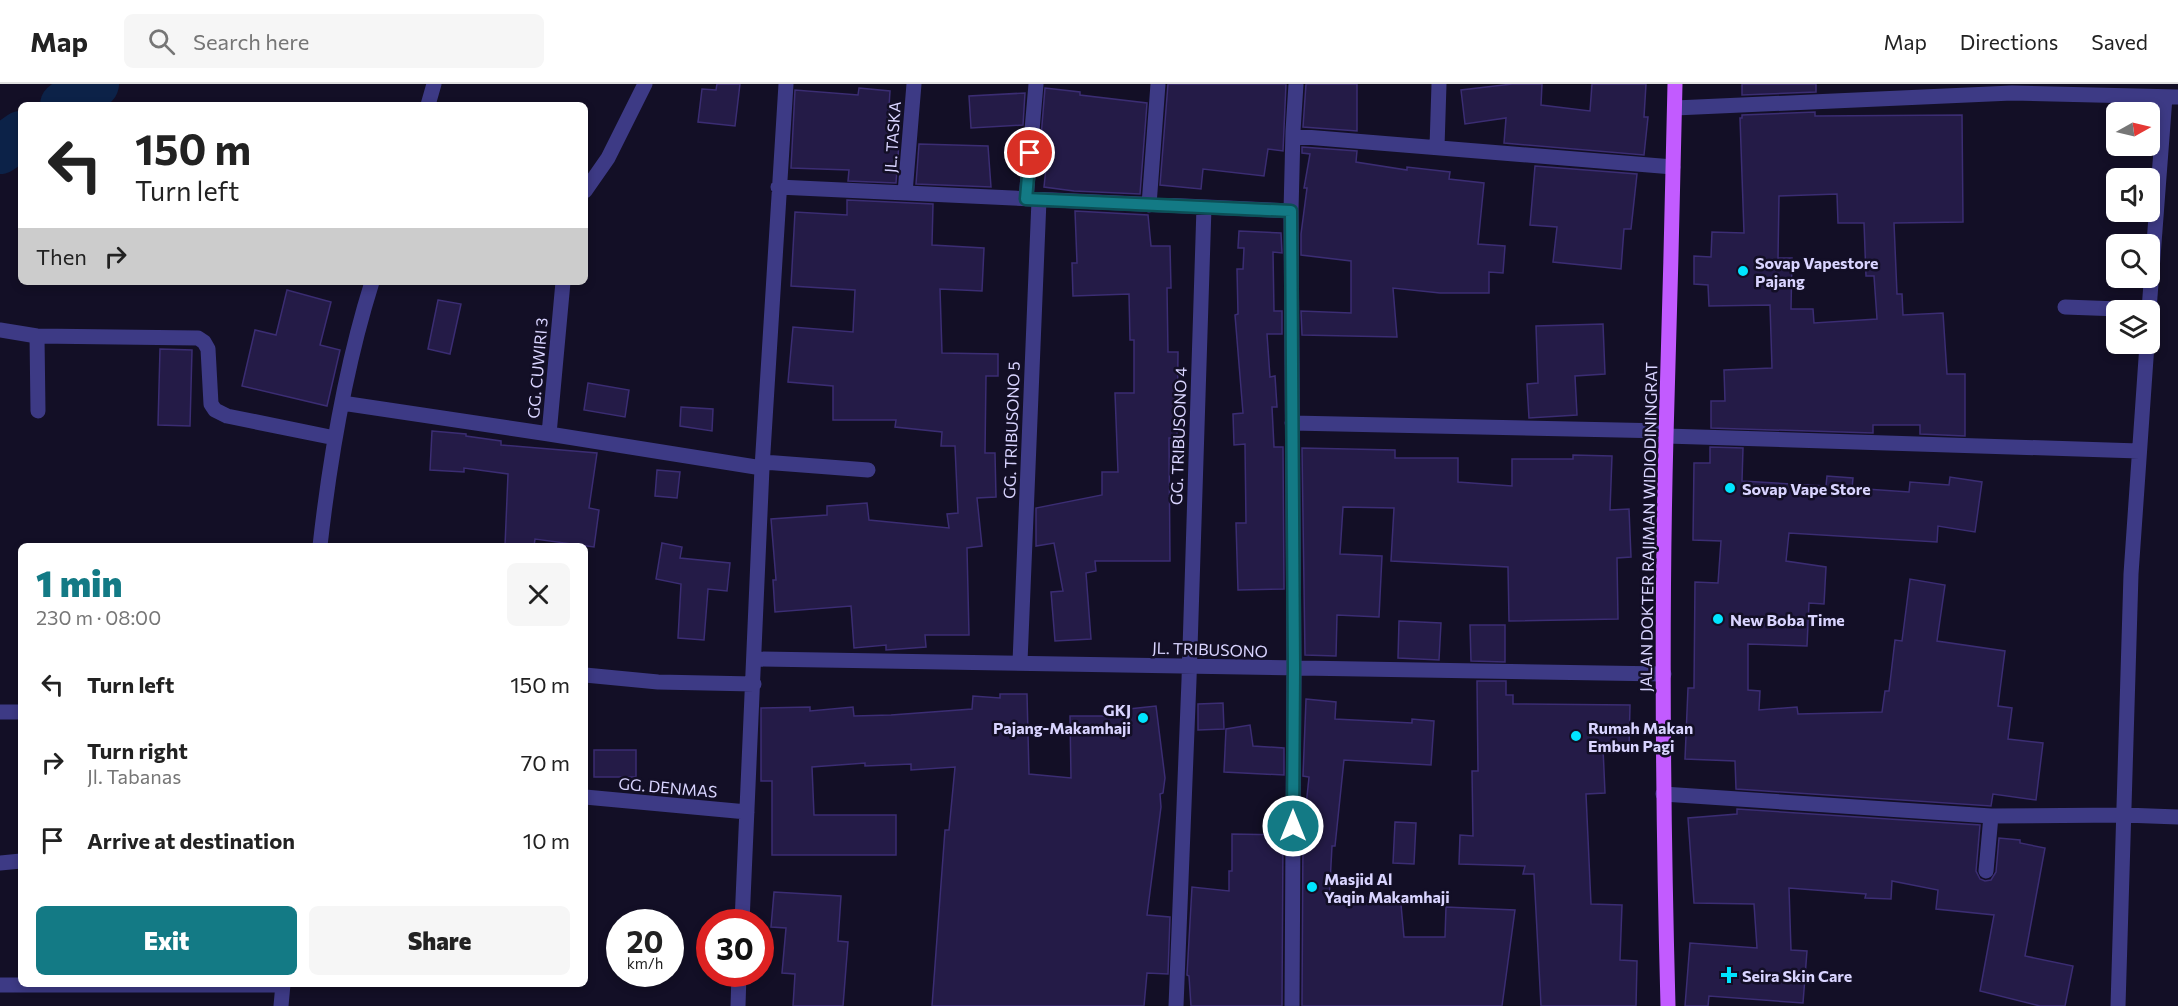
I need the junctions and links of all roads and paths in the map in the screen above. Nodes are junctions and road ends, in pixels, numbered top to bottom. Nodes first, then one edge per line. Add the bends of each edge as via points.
1 (434, 84) edge
2 (645, 84) edge
3 (786, 84) edge
4 (914, 84) edge
5 (1036, 84) edge
6 (1158, 84) edge
7 (1296, 84) edge
8 (1439, 84) edge
9 (1675, 84) edge
10 (2012, 88) edge
11 (2175, 96) edge
12 (429, 102) edge
13 (1675, 108) junction
14 (1293, 136) junction
15 (1437, 147) junction
16 (1673, 166) junction
17 (588, 187) edge
18 (778, 187) junction
19 (905, 193) junction
20 (1033, 200) junction
21 (1149, 205) junction
22 (1204, 207) junction
23 (1291, 211) junction
24 (371, 285) edge
25 (563, 285) edge
26 (2149, 300) edge
27 (2065, 307) dead end
28 (2106, 308) edge
29 (0, 330) edge
30 (37, 336) junction
31 (2146, 354) edge
32 (342, 403) junction
33 (38, 411) dead end
34 (1292, 423) junction
35 (1666, 433) junction
36 (549, 434) junction
37 (335, 438) junction
38 (2139, 451) junction
39 (762, 465) junction
40 (868, 470) dead end
41 (320, 543) edge
42 (754, 659) junction
43 (1020, 662) junction
44 (1189, 666) junction
45 (1294, 669) junction
46 (1664, 674) junction
47 (588, 675) edge
48 (754, 684) junction
49 (0, 712) edge
50 (18, 712) edge
51 (1663, 794) junction
52 (588, 797) edge
53 (747, 812) junction
54 (2124, 815) junction
55 (1991, 816) junction
56 (2178, 817) edge
57 (18, 861) edge
58 (0, 863) edge
59 (1986, 871) dead end
60 (743, 909) edge
61 (0, 985) edge
62 (18, 985) edge
63 (283, 987) edge
64 (739, 987) edge
65 (281, 1006) edge
66 (738, 1006) edge
67 (1176, 1006) edge
68 (1292, 1006) edge
69 (1668, 1006) edge
70 (2118, 1006) edge

1 - 12 street
2 - 17 street via 608,158
3 - 18 street
4 - 19 street, JL. TASKA
5 - 20 street, GG. TRIBUSONO 5
6 - 21 street
7 - 14 street
8 - 15 street
9 - 13 main road, JALAN DOKTER RAJIMAN WIDIODININGRAT
10 - 11 street
10 - 13 street
11 - 26 street
13 - 16 main road, JALAN DOKTER RAJIMAN WIDIODININGRAT
14 - 15 street
14 - 23 street
15 - 16 street
16 - 35 main road, JALAN DOKTER RAJIMAN WIDIODININGRAT
18 - 19 street
18 - 39 street
19 - 20 street
20 - 21 street
20 - 43 street, GG. TRIBUSONO 5
21 - 22 street
22 - 23 street
22 - 44 street, GG. TRIBUSONO 4
23 - 34 street
24 - 32 street
25 - 36 street, GG. CUWIRI 3
27 - 28 street
29 - 30 street
30 - 33 street
30 - 37 street via 198,338 208,349 214,410
31 - 38 street
32 - 36 street, GG. CUWIRI 3
32 - 37 street
34 - 35 street
34 - 45 street
35 - 38 street
35 - 46 main road, JALAN DOKTER RAJIMAN WIDIODININGRAT
36 - 39 street
37 - 41 street
38 - 54 street
39 - 40 street
39 - 42 street
42 - 43 street, JL. TRIBUSONO
42 - 48 street
43 - 44 street, JL. TRIBUSONO
44 - 45 street, JL. TRIBUSONO
44 - 67 street, GG. TRIBUSONO 4
45 - 46 street, JL. TRIBUSONO
45 - 68 street
46 - 51 main road, JALAN DOKTER RAJIMAN WIDIODININGRAT
47 - 48 street via 658,682
48 - 53 street
49 - 50 street
51 - 55 street
51 - 69 main road, JALAN DOKTER RAJIMAN WIDIODININGRAT
52 - 53 street, GG. DENMAS
53 - 60 street
54 - 55 street
54 - 56 street
54 - 70 street
55 - 59 street
57 - 58 street
61 - 62 street
63 - 65 street
64 - 66 street

